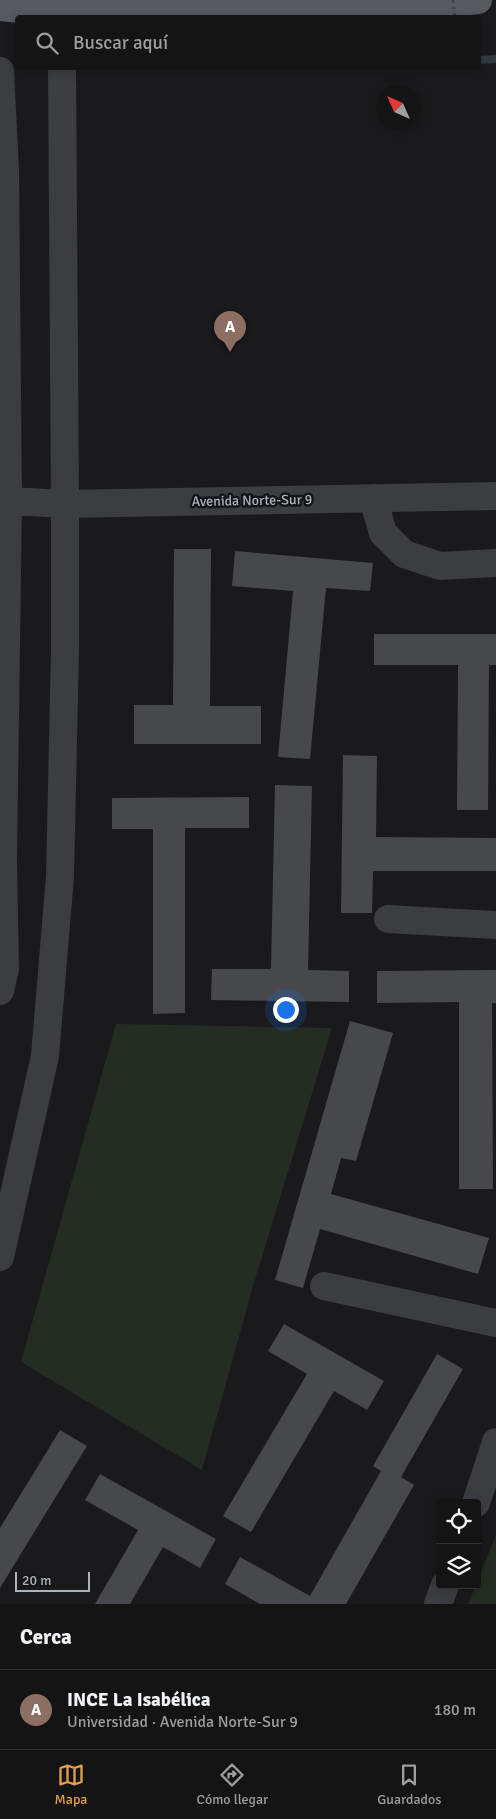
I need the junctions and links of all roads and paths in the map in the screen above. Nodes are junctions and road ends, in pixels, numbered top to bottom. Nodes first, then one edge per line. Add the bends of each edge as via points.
1 (453, 0) edge
2 (478, 0) edge
3 (0, 7) edge
4 (61, 11) edge
5 (455, 15) edge
6 (62, 70) edge
7 (0, 71) edge
8 (4, 448) edge
9 (496, 496) edge
10 (372, 498) junction
11 (8, 501) junction
12 (65, 504) junction
13 (496, 563) edge
14 (1, 859) edge
15 (388, 919) dead end
16 (496, 925) edge
17 (0, 991) edge
18 (0, 1257) edge
19 (324, 1286) dead end
20 (496, 1323) edge
21 (496, 1442) edge
22 (477, 1499) edge
23 (444, 1589) edge
24 (438, 1604) edge

1 - 5 path, bridge
2 - 4 main road via 405,8
3 - 4 main road
6 - 12 street
7 - 8 street via 4,171
8 - 11 street
9 - 10 street, Avenida Norte-Sur 9
10 - 12 street, Avenida Norte-Sur 9
10 - 13 street via 383,533 404,554 440,566
11 - 12 street, Avenida Norte-Sur 9
11 - 14 street
12 - 18 street via 60,876 45,1056
14 - 17 street via 5,969
15 - 16 street
19 - 20 street
21 - 22 street
23 - 24 street

